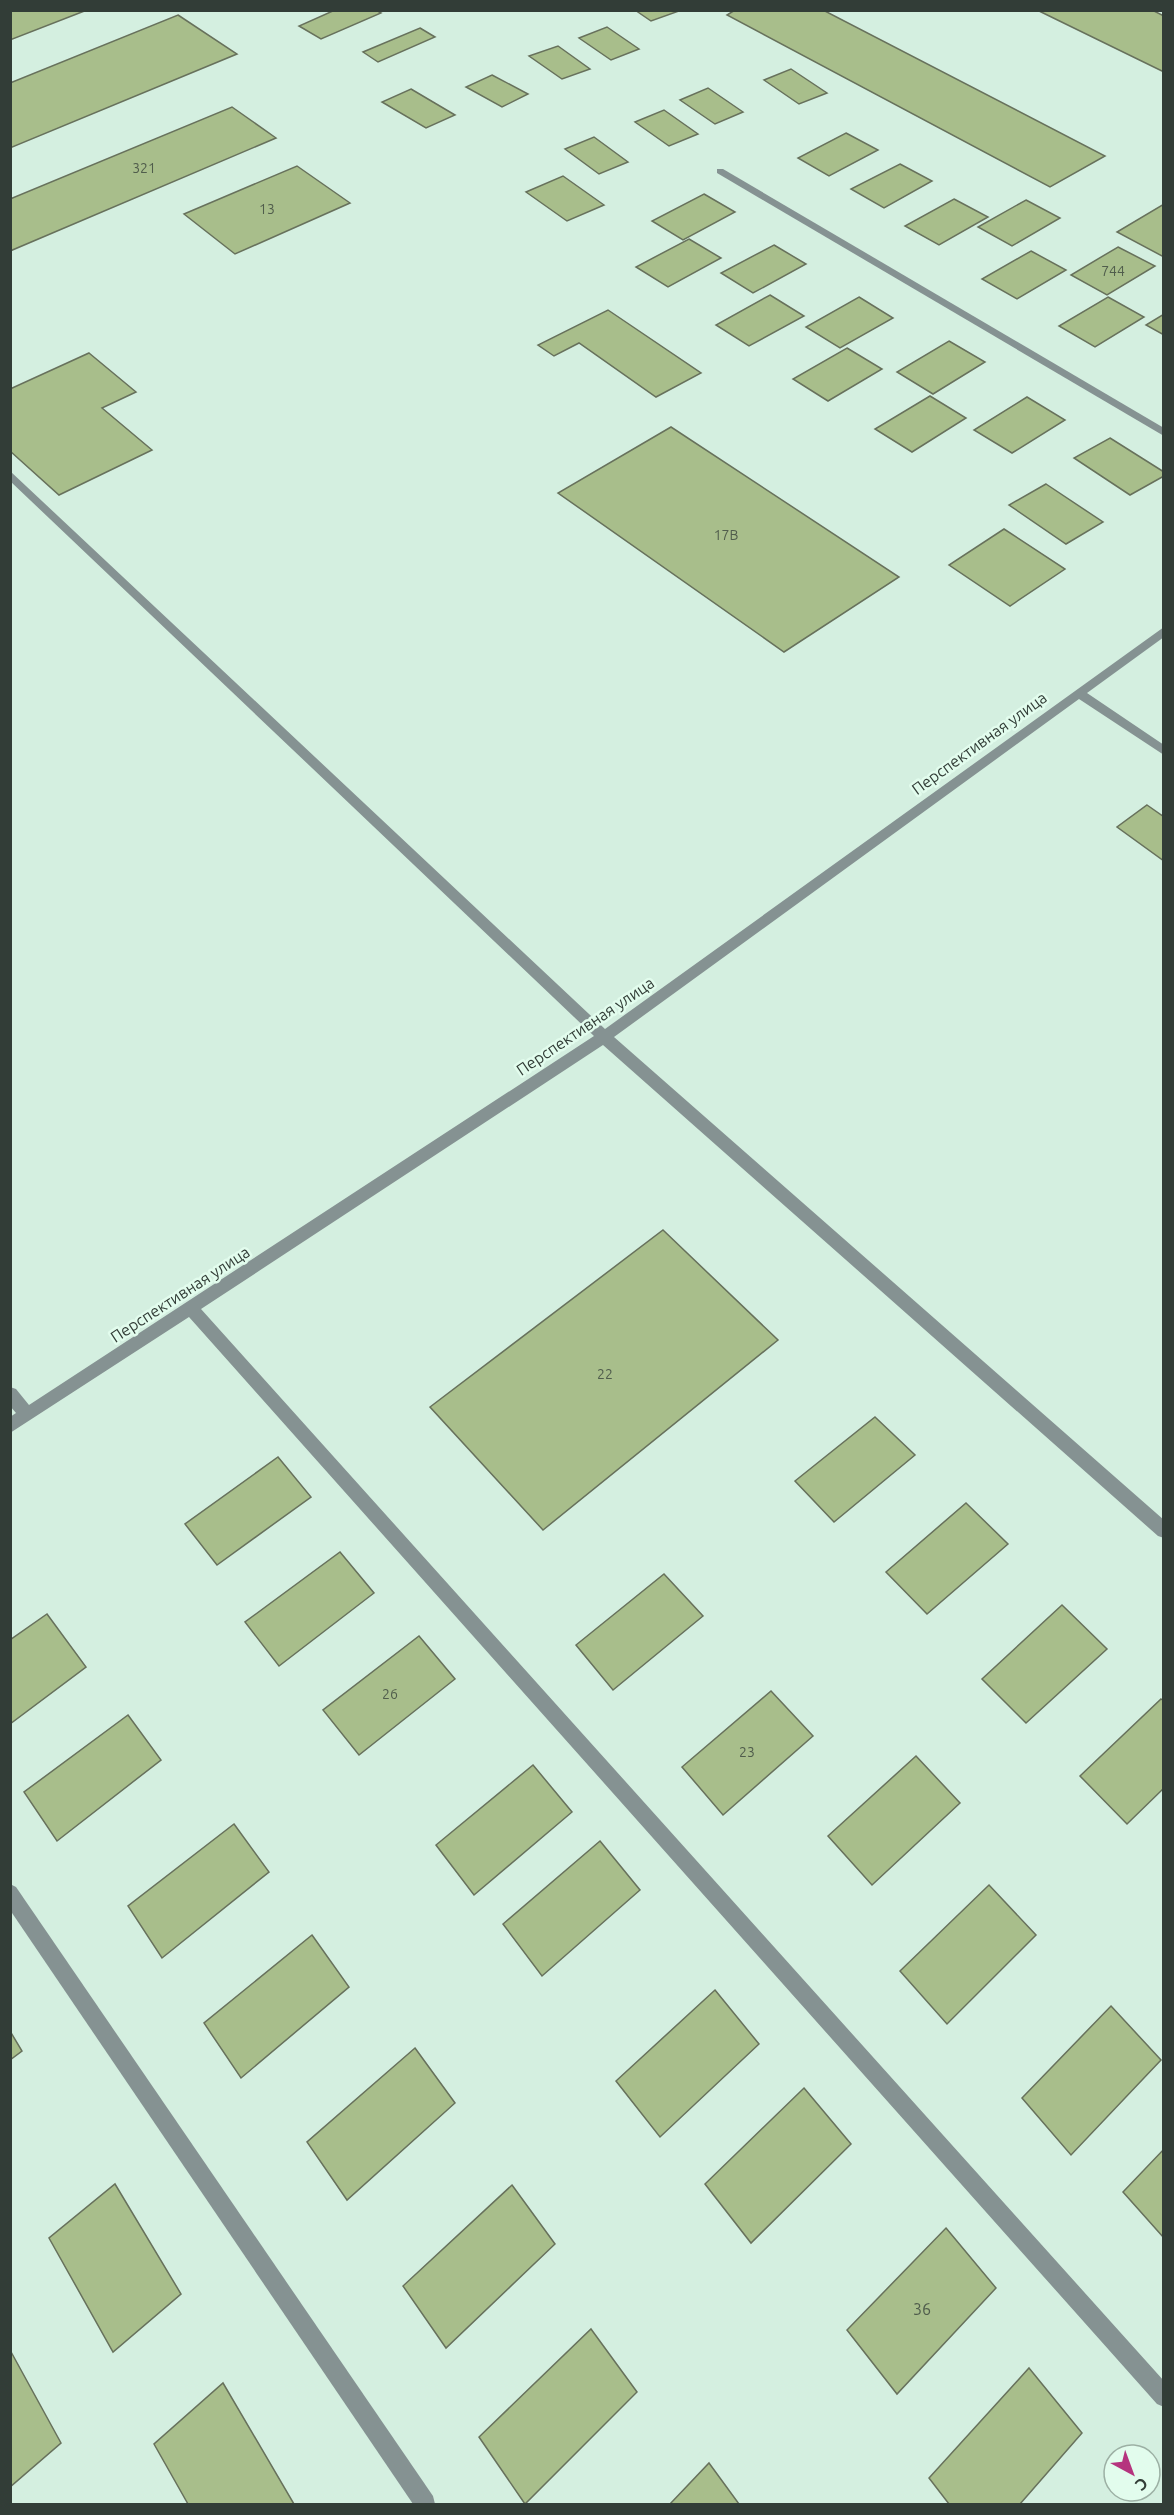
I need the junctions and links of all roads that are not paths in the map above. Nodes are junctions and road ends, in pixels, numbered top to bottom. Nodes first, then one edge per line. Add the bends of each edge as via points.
1 (720, 171) dead end
2 (1164, 433) edge
3 (10, 474) edge
4 (1164, 631) edge
5 (1079, 693) junction
6 (1164, 751) edge
7 (604, 1037) junction
8 (190, 1308) junction
9 (10, 1394) edge
10 (27, 1415) junction
11 (10, 1426) edge
12 (1164, 1531) edge
13 (10, 1893) edge
14 (1164, 2397) edge
15 (425, 2505) edge

1 - 2 street
3 - 7 street
4 - 5 street, Перспективная улица
5 - 6 street
5 - 7 street, Перспективная улица
7 - 8 street, Перспективная улица
7 - 12 street
8 - 10 street, Перспективная улица
8 - 14 street
9 - 10 street
10 - 11 street, Перспективная улица
13 - 15 street

